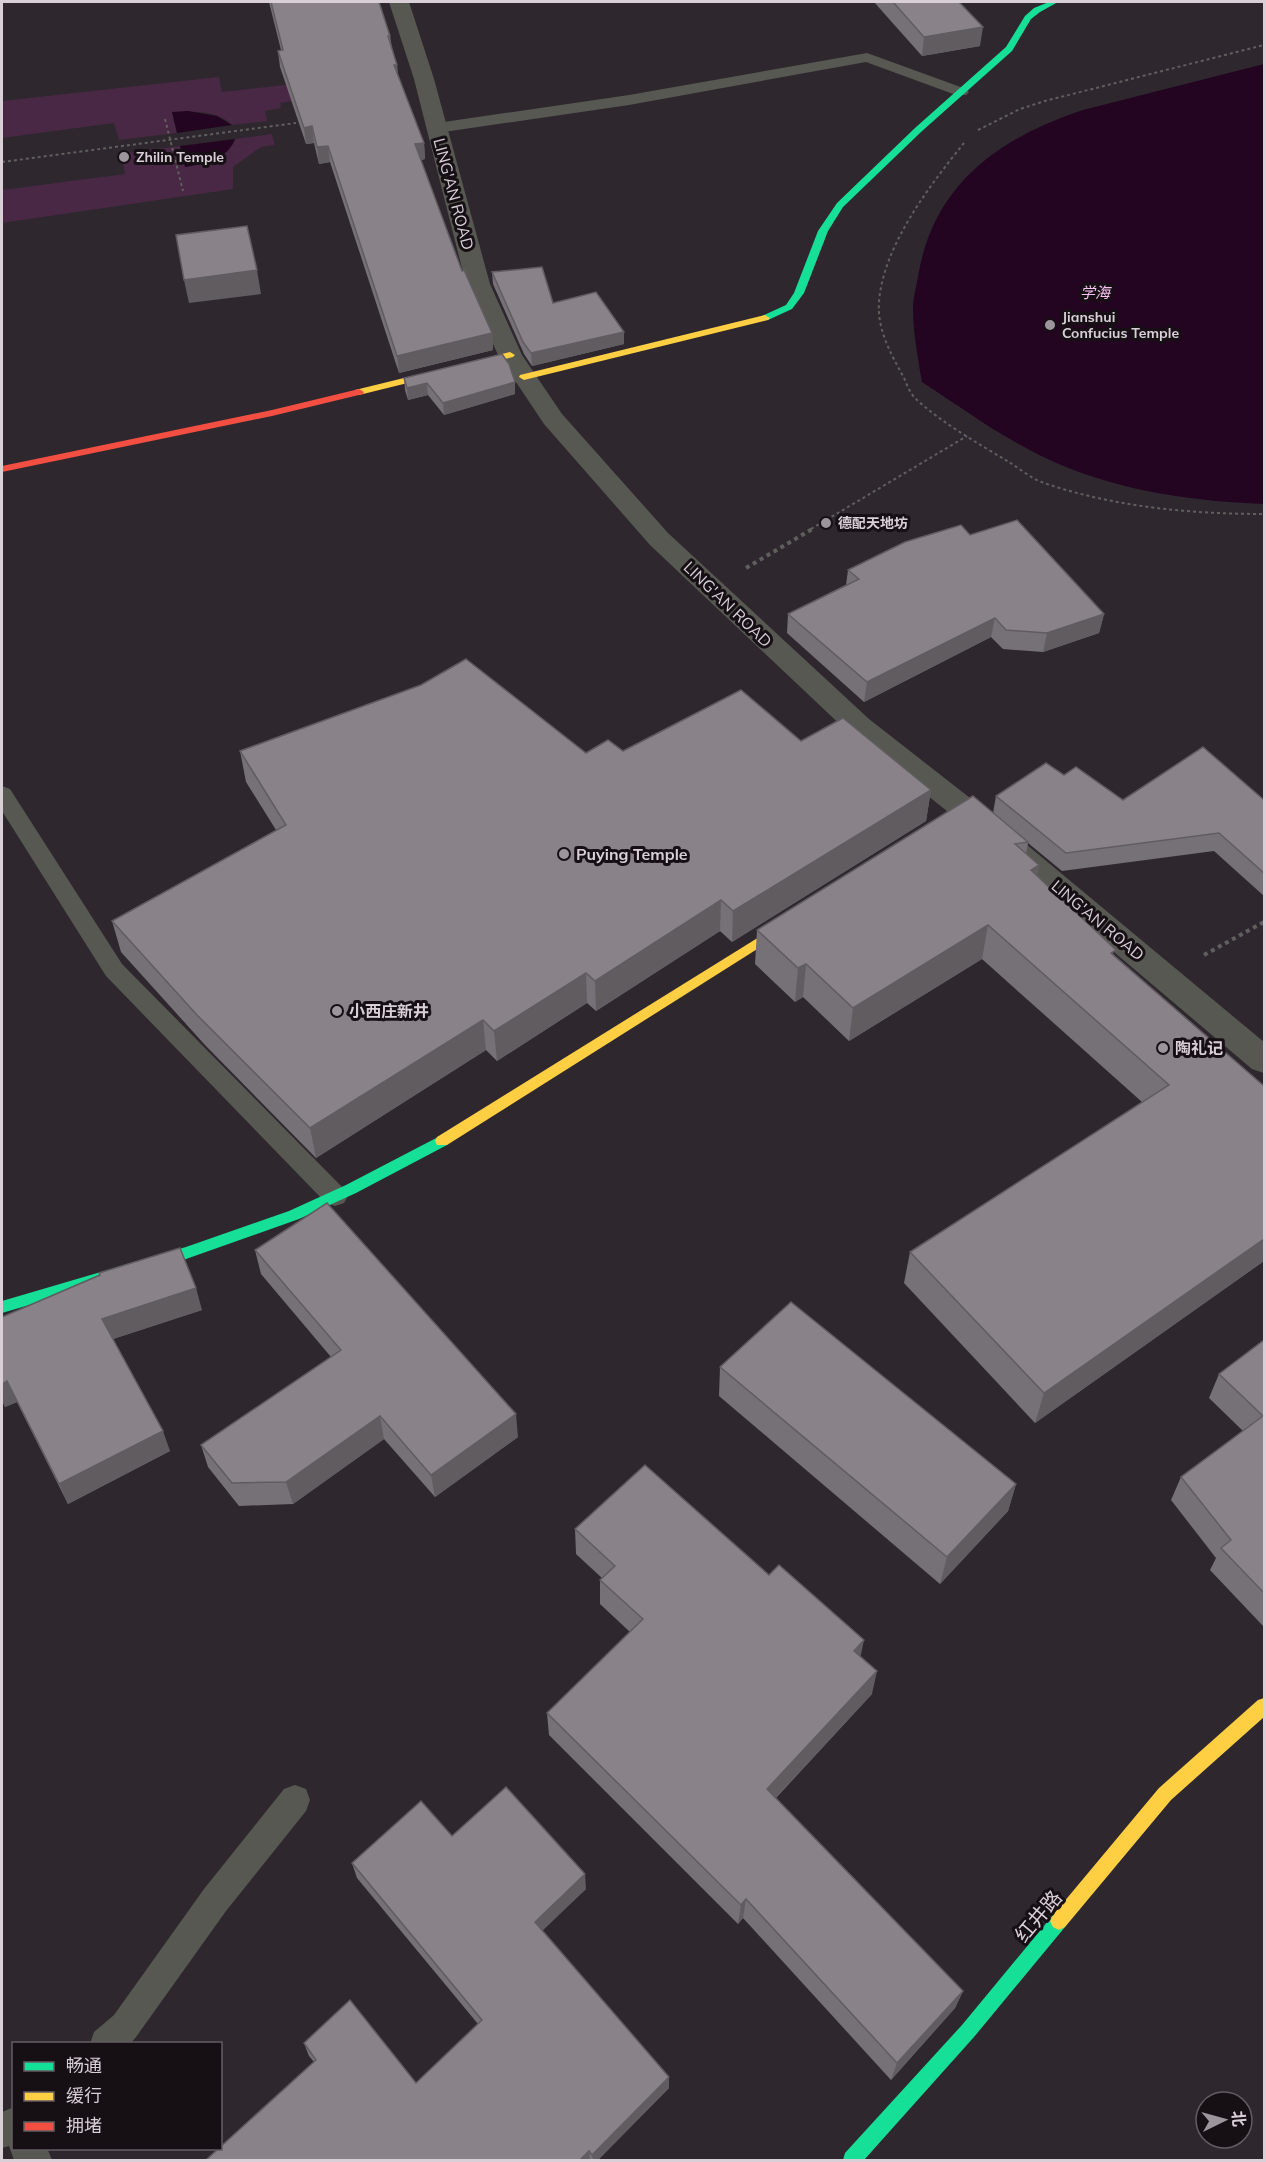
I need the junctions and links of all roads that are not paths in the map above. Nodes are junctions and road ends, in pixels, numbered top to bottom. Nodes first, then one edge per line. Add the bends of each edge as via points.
1 (399, 2) edge
2 (1054, 2) edge
3 (961, 92) junction
4 (437, 128) junction
5 (510, 355) junction
6 (524, 377) junction
7 (2, 469) edge
8 (2, 794) edge
9 (805, 914) edge
10 (1264, 1060) edge
11 (335, 1196) junction
12 (2, 1307) edge
13 (1264, 1706) edge
14 (295, 1800) dead end
15 (107, 2042) edge
16 (852, 2160) edge

1 - 4 street, LING'AN ROAD
2 - 3 street via 1028,18 1009,49
3 - 4 lane via 867,57 629,100
3 - 6 street via 840,205 823,231 799,293 789,307 759,321
4 - 5 street, LING'AN ROAD via 478,284
5 - 6 street, LING'AN ROAD
5 - 7 street via 272,413
6 - 10 street, LING'AN ROAD via 553,419 659,539 768,643 963,815 1166,976
8 - 11 lane via 114,970
9 - 11 street via 450,1137
11 - 12 street via 228,1239
13 - 16 street, 红井路 via 1165,1794 968,2031
14 - 15 lane via 215,1900 125,2026

